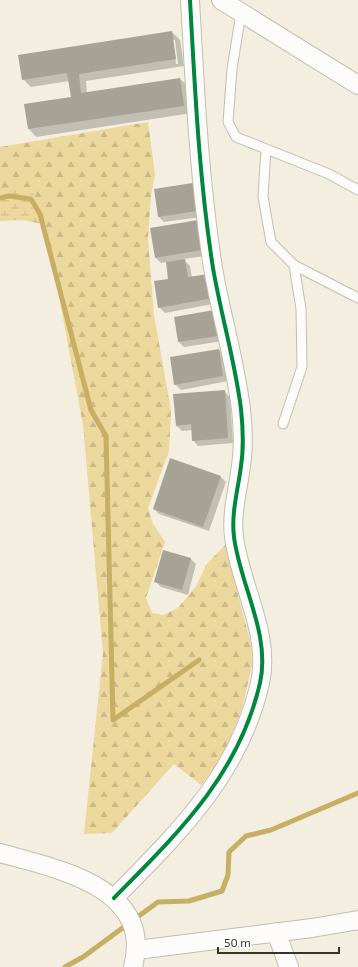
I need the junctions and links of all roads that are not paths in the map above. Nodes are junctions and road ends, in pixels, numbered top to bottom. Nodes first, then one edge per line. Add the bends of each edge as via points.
1 (190, 0) edge
2 (221, 0) edge
3 (242, 13) junction
4 (358, 85) edge
5 (266, 149) junction
6 (358, 190) edge
7 (294, 265) junction
8 (358, 298) edge
9 (283, 424) dead end
10 (0, 853) edge
11 (114, 898) junction
12 (358, 920) edge
13 (276, 932) junction
14 (135, 959) edge
15 (289, 967) edge

1 - 11 street via 196,120 206,219 241,408 243,443 233,512 234,538 258,633 262,670 249,716 228,764 205,800 183,827
2 - 3 street
3 - 4 street
3 - 5 lane via 232,69 228,122 236,136
5 - 6 lane via 329,174
5 - 7 lane via 263,197 271,242
7 - 8 lane
7 - 9 lane via 301,309 302,367
10 - 11 street via 76,877
11 - 14 street via 132,921
12 - 13 street
13 - 14 street
13 - 15 street

